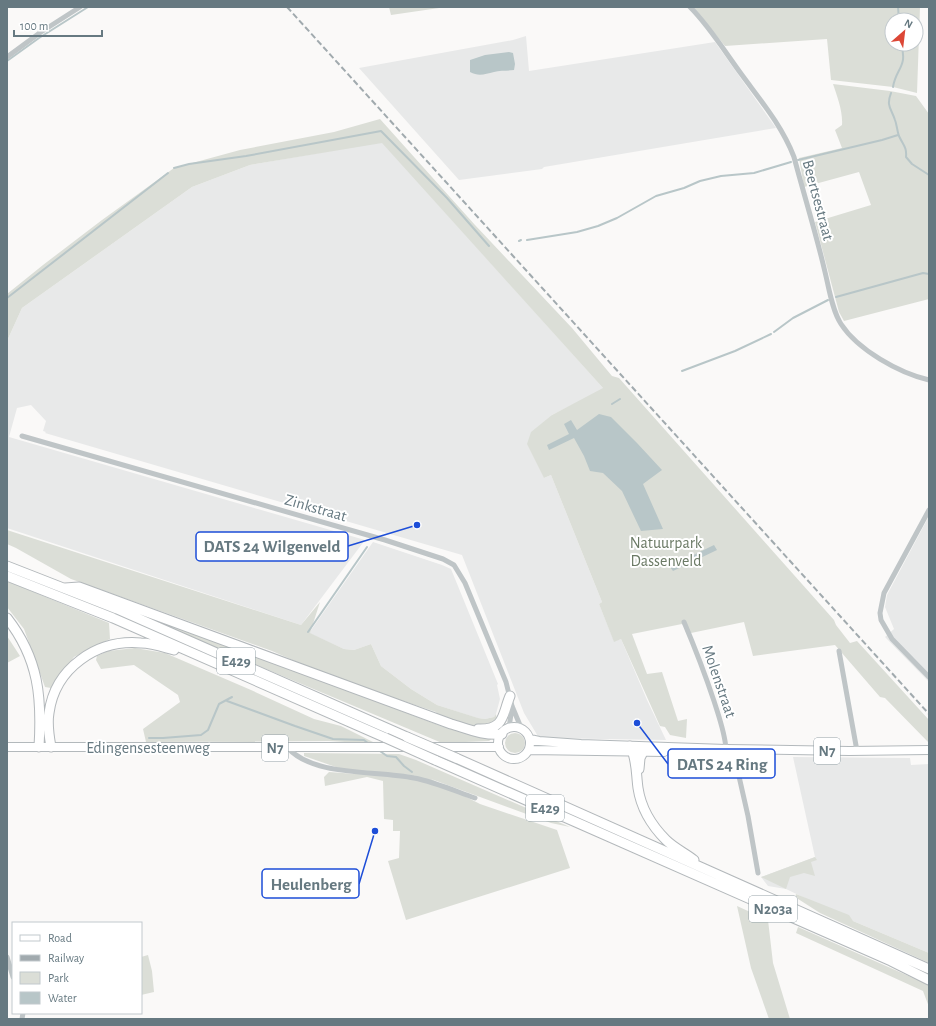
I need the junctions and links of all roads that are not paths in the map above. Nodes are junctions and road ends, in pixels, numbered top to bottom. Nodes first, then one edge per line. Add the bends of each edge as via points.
1 (80, 7) edge
2 (690, 7) edge
3 (7, 57) edge
4 (929, 380) edge
5 (22, 436) dead end
6 (929, 510) edge
7 (7, 566) edge
8 (7, 576) edge
9 (65, 588) junction
10 (7, 618) edge
11 (684, 622) dead end
12 (839, 651) dead end
13 (195, 654) junction
14 (929, 677) edge
15 (510, 696) junction
16 (512, 706) junction
17 (510, 728) junction
18 (469, 729) junction
19 (522, 730) junction
20 (502, 734) junction
21 (530, 739) junction
22 (7, 747) edge
23 (39, 747) junction
24 (51, 747) junction
25 (499, 747) junction
26 (288, 748) junction
27 (632, 749) junction
28 (529, 750) junction
29 (729, 750) junction
30 (856, 750) junction
31 (929, 750) edge
32 (643, 752) junction
33 (638, 790) junction
34 (475, 798) dead end
35 (658, 853) junction
36 (706, 870) junction
37 (758, 873) dead end
38 (7, 958) edge
39 (929, 969) edge
40 (12, 974) edge
41 (929, 980) edge

1 - 3 street
2 - 4 street, Beertsestraat via 721,44 777,122 787,141 796,164 831,300 840,323 850,336 896,369
5 - 15 street, Zinkstraat via 443,559 454,566 465,583
6 - 14 street via 884,593 880,613 881,620 892,639
7 - 9 highway, E429
8 - 13 highway, E429
9 - 18 highway via 78,588
9 - 35 highway, E429, bridge via 456,758
10 - 23 highway via 20,637 35,673 41,713
11 - 29 street, Molenstraat via 699,658
12 - 30 street
13 - 24 highway via 141,642 105,646 90,652 68,670 55,690 48,714
13 - 35 highway, E429, bridge via 435,760
15 - 16 street, Zinkstraat
15 - 18 highway via 503,719 498,724 493,728
16 - 17 street, Zinkstraat
16 - 19 street, Zinkstraat
17 - 19 main road
17 - 20 main road
18 - 20 highway via 484,734
19 - 21 main road
20 - 25 main road
21 - 27 main road, N7 via 539,742
21 - 28 main road
22 - 23 main road, Edingensesteenweg / N7
23 - 24 main road, Edingensesteenweg / N7
24 - 26 main road, Edingensesteenweg / N7
25 - 26 main road, Edingensesteenweg / N7
25 - 28 main road, N7 via 504,756 513,759 522,757
26 - 34 street via 304,760 333,769 412,777
27 - 28 main road, N7
27 - 29 main road, N7
27 - 32 main road, N7
27 - 33 highway
29 - 30 main road, N7
29 - 32 main road, N7
29 - 37 street, Molenstraat via 748,816
30 - 31 main road, N7
32 - 33 highway via 640,758
33 - 36 highway via 650,820 666,840
35 - 36 highway, N203a
35 - 41 highway, N203a
36 - 39 highway, N203a
38 - 40 street

